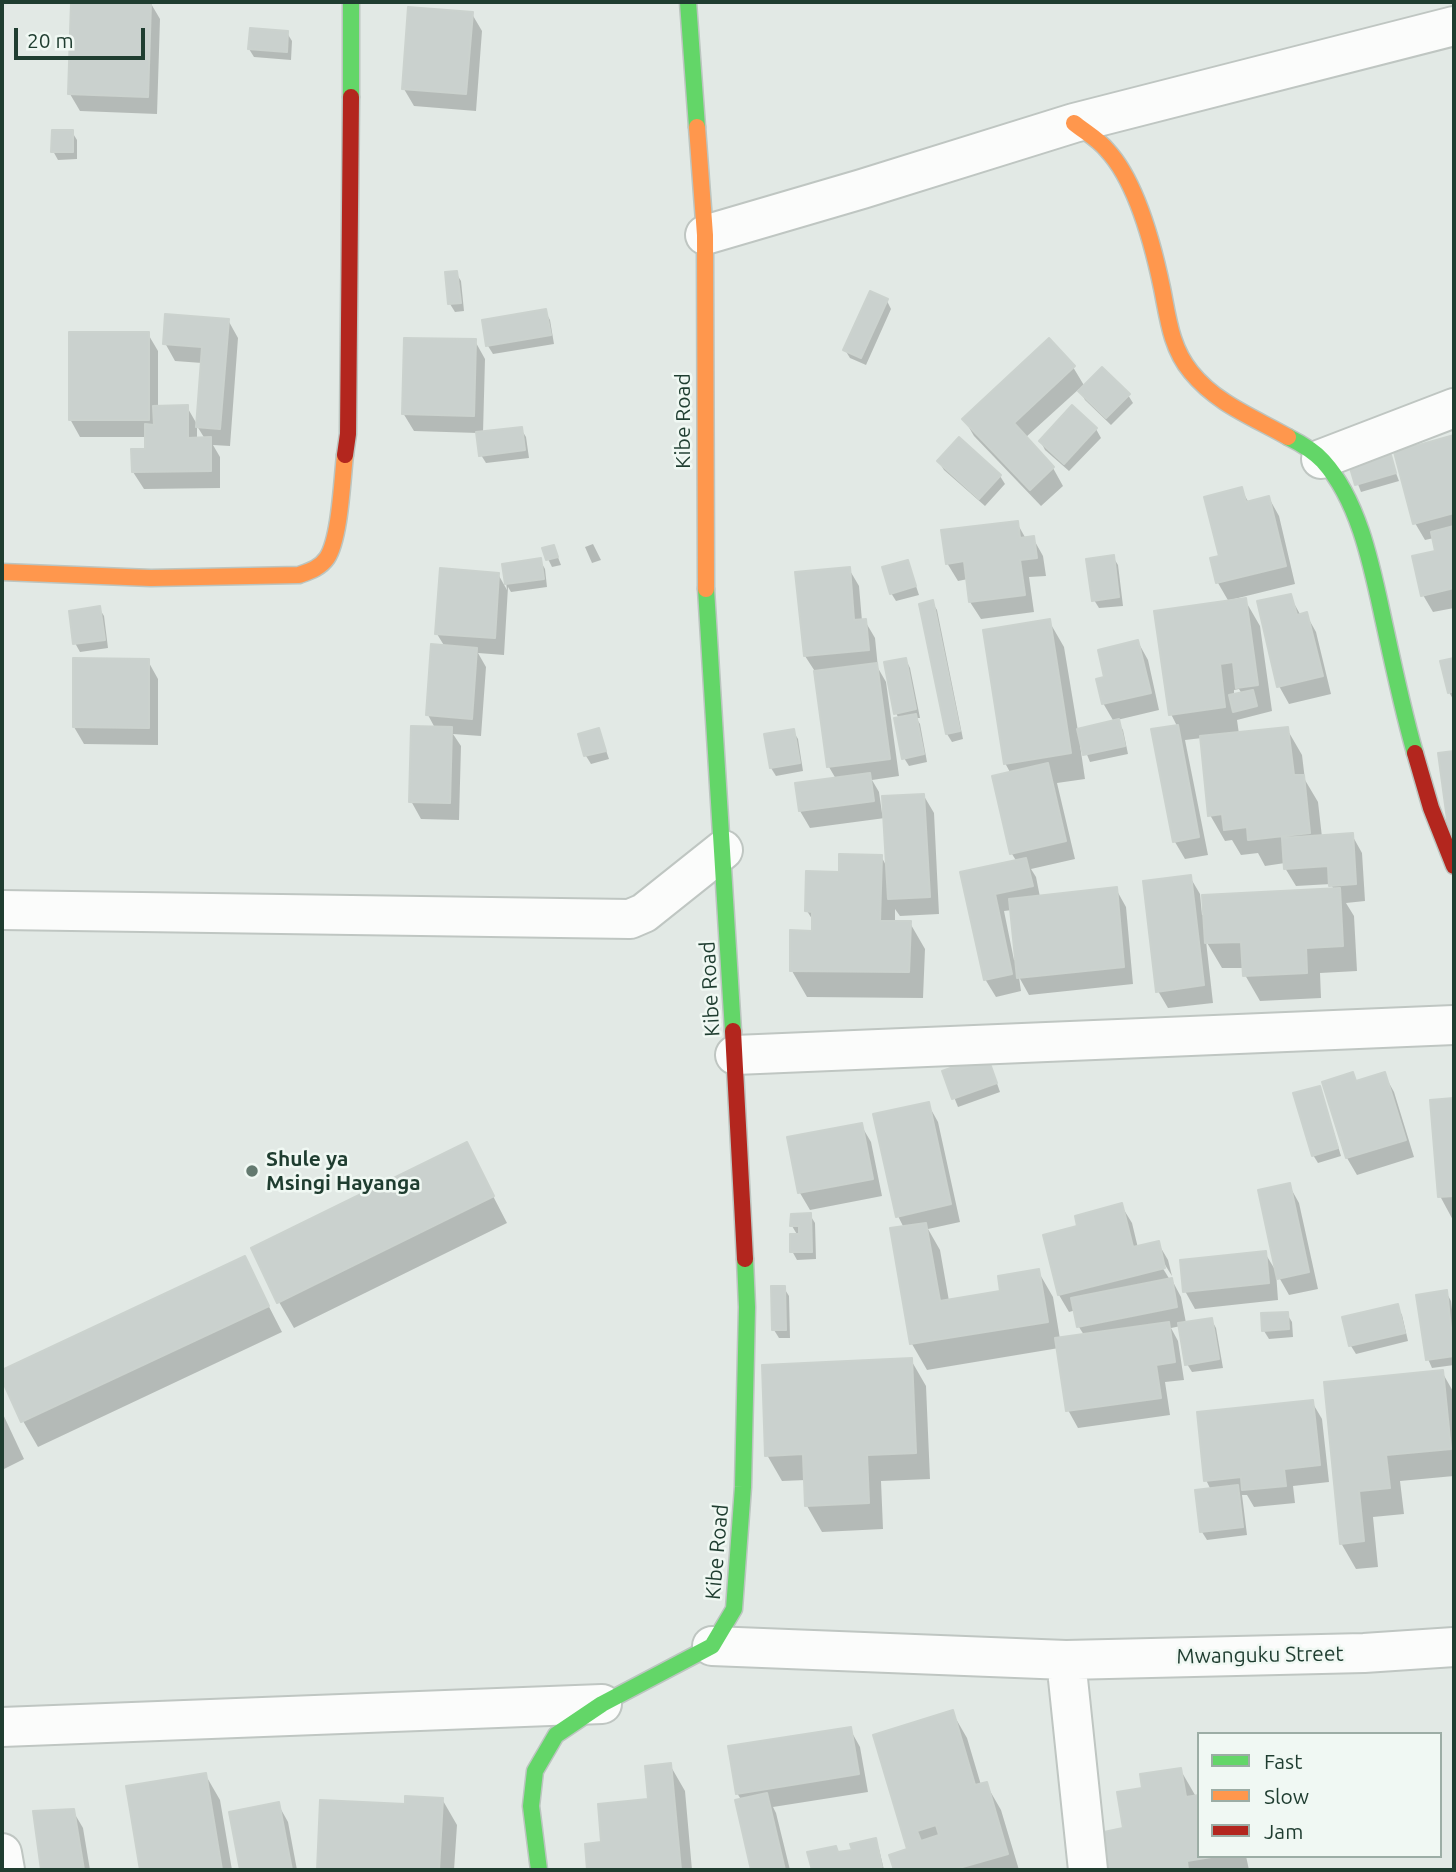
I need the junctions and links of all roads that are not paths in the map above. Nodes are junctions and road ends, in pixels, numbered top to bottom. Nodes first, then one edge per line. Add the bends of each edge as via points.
1 (351, 2) edge
2 (688, 2) edge
3 (1454, 26) edge
4 (1073, 123) junction
5 (705, 235) junction
6 (1454, 408) edge
7 (1321, 459) junction
8 (2, 572) edge
9 (723, 850) junction
10 (1454, 866) edge
11 (2, 910) edge
12 (1451, 1020) edge
13 (734, 1055) junction
14 (712, 1646) junction
15 (1454, 1647) edge
16 (1066, 1660) junction
17 (602, 1704) junction
18 (2, 1727) edge
19 (2, 1853) edge
20 (5, 1870) edge
21 (539, 1870) edge
22 (1088, 1870) edge

1 - 8 street via 348,434 335,537 327,558 316,569 278,576 152,578
2 - 5 street, Kibe Road
3 - 4 street
4 - 5 street
4 - 7 street via 1109,152 1135,199 1156,261 1175,345 1187,368 1224,404
5 - 9 street, Kibe Road via 704,561
6 - 7 street
7 - 10 street via 1344,494 1367,546 1423,785
9 - 11 street via 644,913 630,919
9 - 13 street, Kibe Road
12 - 13 street
13 - 14 street, Kibe Road via 747,1307 743,1487 734,1609
14 - 16 street, Mwanguku Street
14 - 17 street
15 - 16 street, Mwanguku Street
16 - 22 street
17 - 18 street
17 - 21 street via 556,1735 535,1770 531,1805
19 - 20 street

